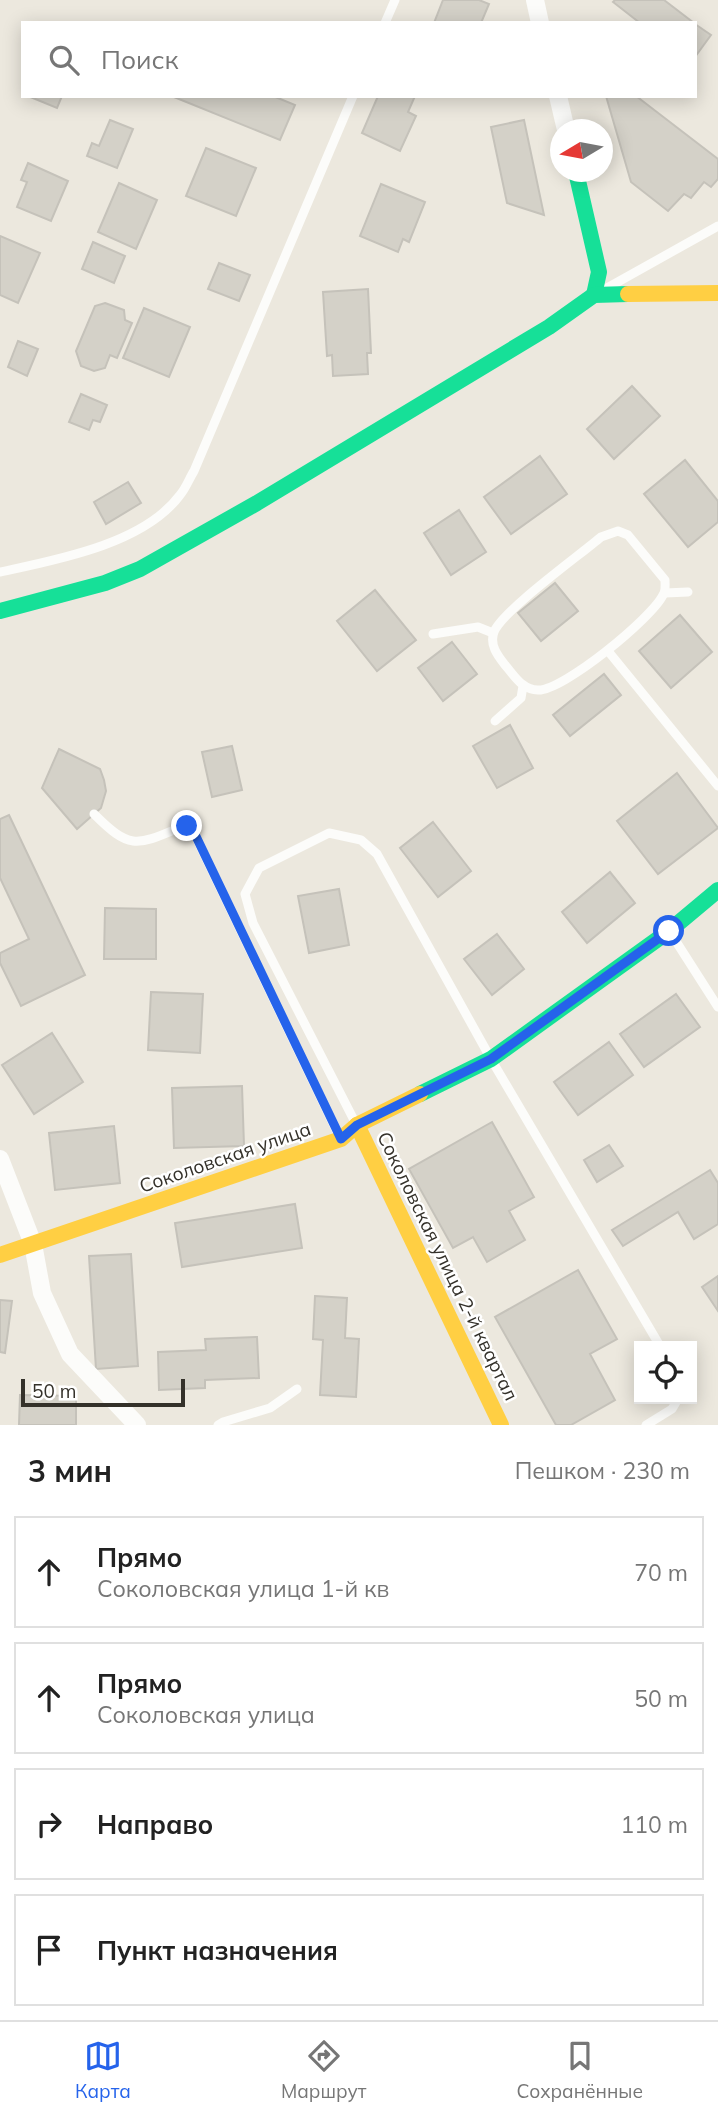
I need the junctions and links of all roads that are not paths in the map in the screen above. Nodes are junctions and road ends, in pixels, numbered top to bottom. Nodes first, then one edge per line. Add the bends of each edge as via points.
1 (395, 0) edge
2 (535, 0) edge
3 (386, 21) edge
4 (540, 21) edge
5 (353, 98) edge
6 (558, 98) edge
7 (563, 119) edge
8 (578, 182) edge
9 (718, 226) edge
10 (718, 293) edge
11 (594, 295) junction
12 (0, 572) edge
13 (688, 592) dead end
14 (665, 593) junction
15 (0, 611) edge
16 (493, 633) junction
17 (433, 634) dead end
18 (608, 651) junction
19 (523, 686) junction
20 (495, 721) dead end
21 (718, 786) edge
22 (94, 814) dead end
23 (718, 890) edge
24 (669, 931) junction
25 (718, 1007) edge
26 (491, 1059) junction
27 (357, 1125) junction
28 (341, 1139) junction
29 (0, 1159) edge
30 (33, 1244) junction
31 (0, 1255) edge
32 (657, 1341) edge
33 (297, 1389) dead end
34 (675, 1404) edge
35 (137, 1425) edge
36 (218, 1425) edge
37 (500, 1425) edge
38 (646, 1425) edge

1 - 3 lane
2 - 4 street
5 - 12 lane via 180,495 163,512 102,546
6 - 7 street
8 - 11 street via 599,272
9 - 11 lane
10 - 11 street
11 - 15 street via 281,489 140,569
13 - 14 lane
14 - 16 lane via 666,580 628,535 618,531 601,537 505,615
14 - 18 lane
16 - 17 lane via 478,627
16 - 19 lane via 494,652
18 - 19 lane via 556,685 537,690
18 - 21 lane
19 - 20 lane via 521,698
22 - 28 lane via 114,834 136,843 181,827 192,828
23 - 24 street, Соколовская улица
24 - 25 lane
24 - 26 street, Соколовская улица
26 - 27 street, Соколовская улица
26 - 27 lane via 377,854 361,840 329,832 259,868 246,894 253,923
26 - 32 lane
27 - 28 street, Соколовская улица
27 - 37 street, Соколовская улица 2-й квартал
28 - 30 street, Соколовская улица
29 - 30 street
30 - 31 street, Соколовская улица
30 - 35 street via 42,1293 70,1354
33 - 36 lane via 270,1408
34 - 38 lane

